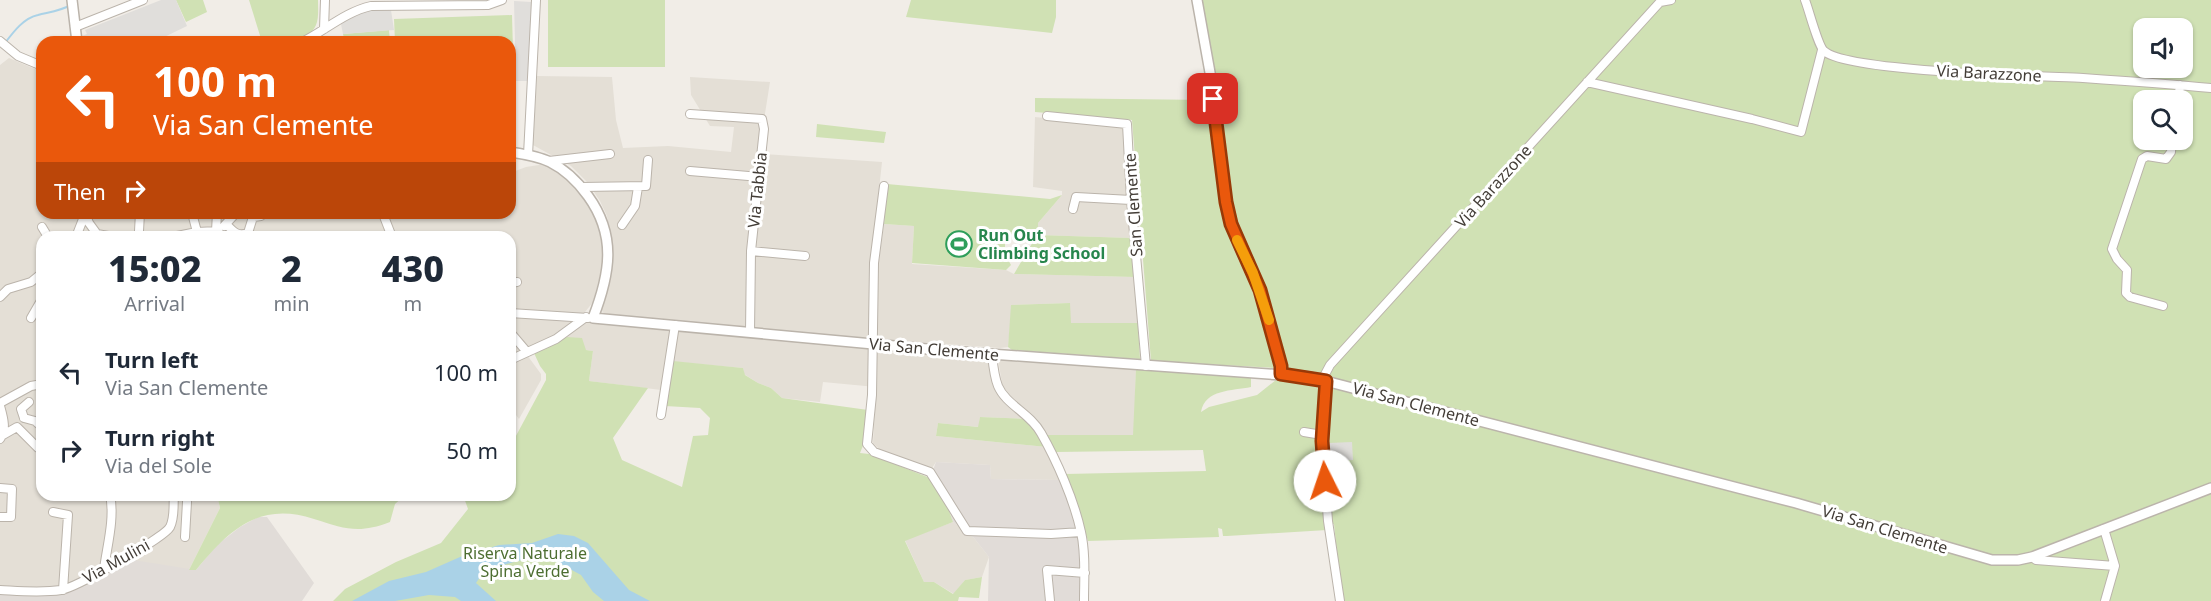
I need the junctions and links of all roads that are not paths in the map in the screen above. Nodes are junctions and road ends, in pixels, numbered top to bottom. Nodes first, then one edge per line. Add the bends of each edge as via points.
1 (72, 0) edge
2 (143, 0) edge
3 (325, 0) edge
4 (502, 0) edge
5 (536, 0) edge
6 (1197, 0) edge
7 (1671, 0) edge
8 (1805, 0) edge
9 (75, 27) junction
10 (324, 28) junction
11 (76, 36) edge
12 (313, 36) edge
13 (0, 42) edge
14 (1822, 50) junction
15 (36, 64) edge
16 (1587, 81) junction
17 (2180, 85) junction
18 (2211, 88) edge
19 (2179, 90) edge
20 (690, 114) dead end
21 (1047, 116) dead end
22 (2171, 150) edge
23 (516, 153) edge
24 (610, 154) dead end
25 (528, 155) junction
26 (648, 160) dead end
27 (549, 161) junction
28 (690, 171) dead end
29 (760, 177) junction
30 (884, 186) dead end
31 (582, 187) junction
32 (638, 187) junction
33 (1131, 200) junction
34 (1073, 209) dead end
35 (231, 219) edge
36 (226, 224) junction
37 (622, 225) dead end
38 (42, 227) dead end
39 (44, 231) edge
40 (221, 231) edge
41 (232, 231) edge
42 (751, 252) junction
43 (805, 256) dead end
44 (36, 280) edge
45 (0, 297) edge
46 (2163, 306) dead end
47 (36, 307) edge
48 (516, 313) edge
49 (31, 318) dead end
50 (590, 318) junction
51 (675, 324) junction
52 (750, 332) junction
53 (516, 339) edge
54 (873, 343) junction
55 (527, 352) junction
56 (992, 354) junction
57 (516, 357) edge
58 (1146, 366) junction
59 (1281, 374) junction
60 (1324, 381) junction
61 (36, 386) edge
62 (29, 402) dead end
63 (0, 404) edge
64 (662, 415) dead end
65 (36, 422) edge
66 (1304, 432) dead end
67 (1322, 435) junction
68 (2, 437) edge
69 (36, 446) edge
70 (0, 488) edge
71 (2211, 488) edge
72 (112, 501) edge
73 (175, 501) edge
74 (187, 502) dead end
75 (53, 512) dead end
76 (0, 517) edge
77 (179, 519) junction
78 (2104, 530) junction
79 (1081, 532) junction
80 (185, 537) dead end
81 (2032, 556) junction
82 (2115, 566) junction
83 (104, 569) junction
84 (1084, 573) junction
85 (63, 590) junction
86 (0, 591) edge
87 (1050, 601) edge
88 (1084, 601) edge
89 (1341, 601) edge
90 (2105, 601) edge

1 - 9 street
2 - 9 street
3 - 10 street
4 - 10 street via 488,5 371,6
5 - 25 street
6 - 59 street via 1226,202 1240,248 1263,299
7 - 16 street, Via Barazzone via 1660,2
8 - 14 street
9 - 11 street
10 - 12 street
13 - 15 street
14 - 16 street via 1801,132
14 - 17 street, Via Barazzone via 1863,64
16 - 60 street, Via Barazzone via 1330,366
17 - 18 street, Via Barazzone
17 - 19 street
20 - 29 street, Via Tabbia via 762,119
21 - 33 street, San Clemente via 1127,124
22 - 46 street via 2166,159 2142,159 2112,249 2127,270 2126,293
23 - 25 street
24 - 27 street
25 - 27 street
26 - 32 street via 646,186
27 - 31 street
28 - 29 street
29 - 42 street, Via Tabbia
30 - 54 street via 874,263
31 - 32 street
31 - 50 street via 598,210 607,236 609,261 601,297
32 - 37 street via 635,206
33 - 34 street via 1076,197
33 - 58 street, San Clemente
35 - 36 street
36 - 40 street
36 - 41 street
38 - 39 street
42 - 43 street
42 - 52 street, Via Tabbia
44 - 45 street via 14,286
47 - 49 street
48 - 50 street
50 - 51 street, Via San Clemente
50 - 55 street
51 - 52 street, Via San Clemente
51 - 64 street
52 - 54 street, Via San Clemente
53 - 55 street
54 - 56 street, Via San Clemente
54 - 79 street via 869,448 930,472 967,531
55 - 57 street
56 - 58 street, Via San Clemente
56 - 79 street via 998,387 1041,433 1058,467
58 - 59 street, Via San Clemente
59 - 60 street, Via San Clemente
60 - 67 street
60 - 81 street, Via San Clemente via 1802,504 1992,560
61 - 63 street
62 - 65 street via 21,409 22,421
63 - 68 street
66 - 67 street
67 - 89 street via 1328,521
68 - 69 street via 17,427
70 - 76 street via 12,489 11,517
71 - 78 street, Via San Clemente
72 - 83 street
73 - 77 street
74 - 77 street
75 - 85 street via 68,515
77 - 80 street
77 - 83 street, Via Mulini via 160,537
78 - 81 street, Via San Clemente
78 - 82 street
79 - 84 street
81 - 82 street via 2036,560
82 - 90 street
83 - 85 street, Via Mulini
84 - 87 street via 1047,570
84 - 88 street
85 - 86 street, Via Mulini

